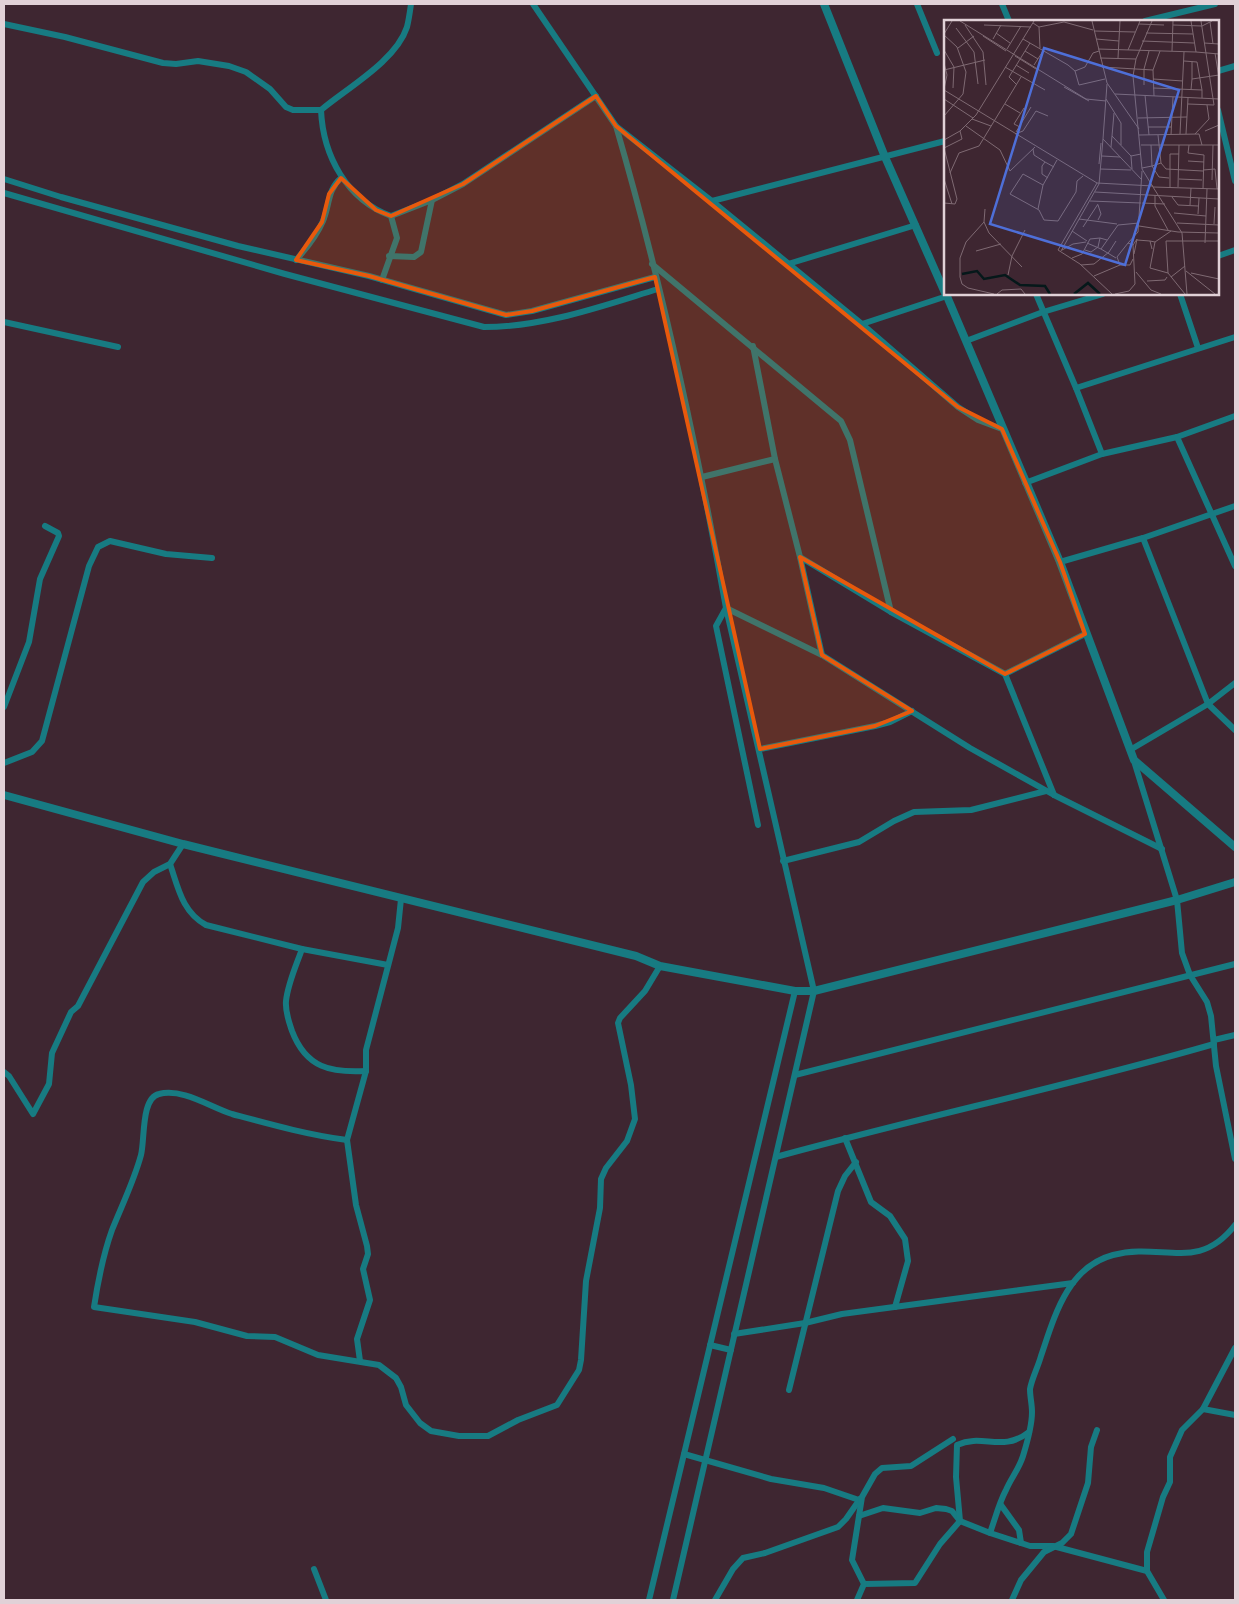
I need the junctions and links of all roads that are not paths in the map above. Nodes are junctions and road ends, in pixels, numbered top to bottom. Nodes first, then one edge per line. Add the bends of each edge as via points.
1 (412, 4) edge
2 (534, 4) edge
3 (824, 4) edge
4 (917, 4) edge
5 (1002, 4) edge
6 (1215, 4) edge
7 (1009, 20) edge
8 (1149, 20) edge
9 (4, 24) edge
10 (937, 53) dead end
11 (1235, 66) edge
12 (1219, 71) edge
13 (596, 96) junction
14 (321, 110) junction
15 (1219, 114) edge
16 (616, 126) junction
17 (944, 141) edge
18 (884, 157) junction
19 (341, 178) junction
20 (4, 179) edge
21 (1235, 182) edge
22 (4, 193) edge
23 (432, 200) junction
24 (712, 201) junction
25 (391, 216) junction
26 (916, 225) junction
27 (1235, 250) edge
28 (389, 256) junction
29 (1219, 256) edge
30 (296, 260) junction
31 (652, 263) junction
32 (788, 264) junction
33 (655, 277) junction
34 (382, 280) junction
35 (658, 289) junction
36 (944, 289) edge
37 (944, 295) edge
38 (946, 295) edge
39 (1036, 295) edge
40 (1099, 295) edge
41 (1180, 295) edge
42 (1043, 312) junction
43 (4, 322) edge
44 (862, 324) junction
45 (1235, 337) edge
46 (966, 341) junction
47 (753, 346) junction
48 (118, 347) dead end
49 (1198, 348) junction
50 (1076, 388) junction
51 (1235, 416) edge
52 (1002, 429) junction
53 (1176, 437) junction
54 (1102, 454) junction
55 (775, 459) junction
56 (702, 477) junction
57 (1025, 483) junction
58 (1235, 506) edge
59 (1211, 513) junction
60 (45, 526) dead end
61 (1143, 538) junction
62 (800, 557) junction
63 (212, 558) dead end
64 (1060, 562) junction
65 (1235, 566) edge
66 (726, 608) junction
67 (891, 612) junction
68 (1085, 634) junction
69 (822, 655) junction
70 (1005, 674) junction
71 (1235, 683) edge
72 (1208, 704) junction
73 (4, 707) edge
74 (912, 711) junction
75 (1235, 730) edge
76 (760, 749) junction
77 (1130, 750) junction
78 (1134, 760) junction
79 (4, 762) edge
80 (1046, 791) junction
81 (4, 795) edge
82 (1054, 795) junction
83 (758, 825) dead end
84 (183, 844) junction
85 (1235, 847) edge
86 (1162, 849) junction
87 (783, 861) junction
88 (170, 864) junction
89 (1235, 882) edge
90 (401, 899) junction
91 (1177, 900) junction
92 (302, 949) junction
93 (1235, 964) edge
94 (388, 965) junction
95 (660, 966) junction
96 (1190, 975) junction
97 (795, 991) junction
98 (814, 991) junction
99 (1235, 1035) edge
100 (1214, 1042) junction
101 (366, 1070) junction
102 (4, 1072) edge
103 (794, 1075) junction
104 (845, 1138) junction
105 (347, 1140) junction
106 (776, 1157) junction
107 (1235, 1159) edge
108 (856, 1162) junction
109 (1235, 1226) edge
110 (1072, 1283) junction
111 (895, 1307) junction
112 (805, 1323) junction
113 (734, 1334) junction
114 (710, 1345) junction
115 (1235, 1348) edge
116 (731, 1350) junction
117 (360, 1360) junction
118 (789, 1390) dead end
119 (1203, 1409) junction
120 (1235, 1415) edge
121 (1097, 1430) dead end
122 (1029, 1432) junction
123 (953, 1439) dead end
124 (684, 1454) junction
125 (706, 1460) junction
126 (861, 1499) junction
127 (1001, 1505) junction
128 (859, 1516) junction
129 (960, 1521) junction
130 (994, 1522) junction
131 (1012, 1522) junction
132 (990, 1533) junction
133 (1021, 1543) junction
134 (1053, 1546) junction
135 (1146, 1558) junction
136 (1127, 1566) junction
137 (314, 1569) dead end
138 (1146, 1571) junction
139 (864, 1584) junction
140 (326, 1600) edge
141 (649, 1600) edge
142 (673, 1600) edge
143 (715, 1600) edge
144 (857, 1600) edge
145 (1012, 1600) edge
146 (1164, 1600) edge

1 - 14 street via 407,28 394,48 378,66
2 - 13 street
3 - 18 street
4 - 10 street
5 - 7 street
6 - 8 street
9 - 14 street via 163,63 198,61 222,64 246,72 270,89 286,107
11 - 12 street
13 - 16 street
13 - 23 street via 463,184
14 - 19 street via 328,148
15 - 21 street
16 - 24 street
16 - 31 street
17 - 18 street
18 - 24 street
18 - 26 street
19 - 25 street via 357,196
19 - 30 street via 329,194 322,222
20 - 30 street via 131,217
22 - 35 street via 484,327 564,316
23 - 25 street
23 - 28 street via 421,252 414,257
24 - 32 street
25 - 28 street via 396,238
26 - 32 street
26 - 36 street
27 - 29 street
28 - 34 street
30 - 34 street
31 - 33 street
31 - 47 street
32 - 44 street
33 - 34 street via 532,311 506,315
33 - 35 street
35 - 56 street
37 - 44 street
38 - 46 street
39 - 42 street
40 - 42 street
41 - 49 street
42 - 46 street
42 - 50 street
43 - 48 street
44 - 52 street via 958,408
45 - 49 street
46 - 52 street
47 - 55 street
47 - 67 street via 841,421
49 - 50 street
50 - 54 street
51 - 53 street
52 - 57 street
53 - 54 street
53 - 59 street
54 - 57 street
55 - 56 street
55 - 62 street
56 - 66 street
57 - 64 street
58 - 59 street
59 - 61 street
59 - 65 street
60 - 73 street via 58,532 59,536 40,579 29,642
61 - 64 street
61 - 72 street
62 - 67 street
62 - 69 street
63 - 79 street via 166,554 110,541 98,546 89,566 42,741 32,752
64 - 68 street
66 - 69 street
66 - 76 street
66 - 83 street via 716,626
67 - 70 street
68 - 70 street
68 - 77 street
69 - 74 street
70 - 82 street
71 - 72 street
72 - 75 street
72 - 77 street
74 - 76 street via 875,726
74 - 80 street
76 - 87 street
77 - 78 street
78 - 85 street
78 - 86 street
80 - 82 street
80 - 87 street via 970,810 916,812 859,842
81 - 84 street
82 - 86 street
84 - 88 street
84 - 90 street
86 - 91 street
87 - 98 street
88 - 92 street via 185,904 196,919 206,925
88 - 102 street via 143,882 95,976 71,1012 52,1053 49,1084 33,1114
89 - 91 street
90 - 94 street via 398,928
90 - 95 street via 636,956
91 - 96 street via 1179,941
91 - 98 street
92 - 94 street
92 - 101 street via 286,1003 288,1019 306,1058 321,1066 346,1072
93 - 96 street
94 - 101 street via 366,1050
95 - 97 street
95 - 117 street via 645,991 618,1023 635,1119 627,1141 601,1178 600,1208 586,1281 581,1360 579,1370 557,1405 488,1436 442,1434 431,1431 412,1416 401,1387 387,1370
96 - 100 street via 1207,1002
96 - 103 street
97 - 98 street
97 - 114 street
98 - 103 street
99 - 100 street
100 - 104 street via 1108,1075
100 - 107 street
101 - 105 street
103 - 106 street
104 - 106 street
104 - 108 street
105 - 117 street via 356,1205 368,1254 363,1272 370,1300 357,1338
105 - 117 street via 235,1115 174,1093 151,1098 140,1156 100,1268 94,1307 202,1324 247,1336 275,1337 318,1355
106 - 113 street
108 - 111 street via 871,1202 890,1216 905,1239 908,1261
108 - 112 street via 838,1191
109 - 110 street via 1225,1238 1201,1252 1135,1251 1110,1256 1093,1264
110 - 111 street
110 - 122 street via 1060,1303 1030,1387 1032,1410
111 - 112 street
112 - 113 street
112 - 118 street
113 - 116 street
114 - 116 street
114 - 124 street
115 - 119 street
116 - 125 street
119 - 120 street
119 - 135 street via 1182,1430 1170,1457 1170,1482
121 - 134 street via 1090,1447 1088,1483 1076,1522 1071,1534
122 - 127 street via 1023,1457
122 - 129 street via 1006,1443 971,1441 957,1445
123 - 126 street via 911,1466 882,1468
124 - 125 street
124 - 141 street
125 - 126 street via 771,1479 824,1488
125 - 142 street
126 - 128 street
126 - 143 street via 838,1527 743,1558
127 - 130 street
127 - 131 street
128 - 129 street via 883,1508 920,1513 936,1508 952,1511
128 - 139 street via 852,1560
129 - 132 street
129 - 139 street via 940,1544 915,1583
130 - 131 street
130 - 132 street
131 - 133 street via 1019,1530
132 - 133 street
133 - 134 street
134 - 136 street
134 - 145 street via 1021,1580
135 - 136 street via 1139,1564
135 - 138 street
136 - 138 street
137 - 140 street
138 - 146 street
139 - 144 street

